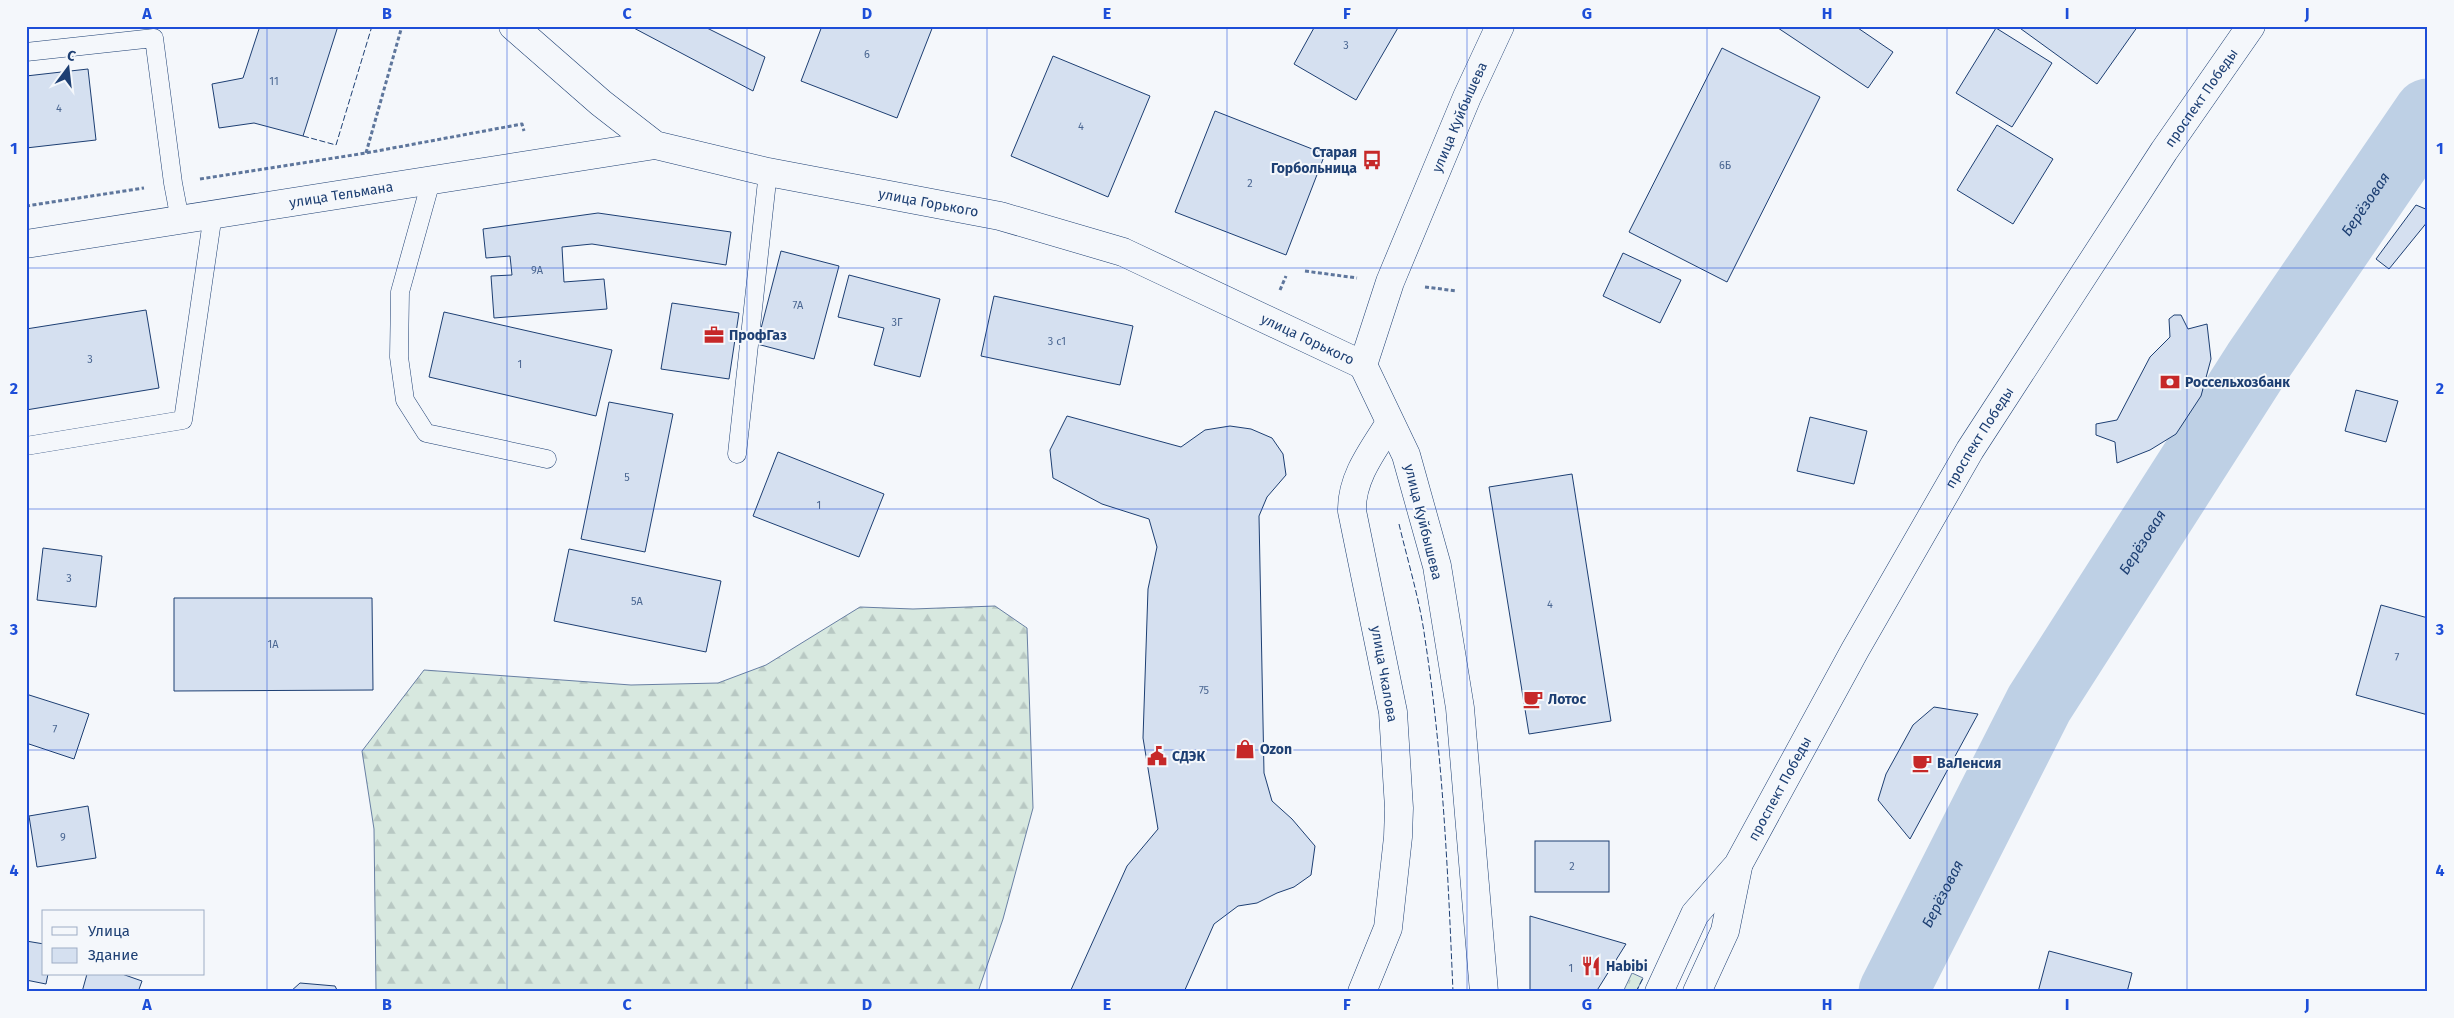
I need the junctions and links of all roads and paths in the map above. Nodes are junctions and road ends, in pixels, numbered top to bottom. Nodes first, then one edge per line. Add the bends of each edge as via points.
1 (402, 26) edge
2 (513, 26) edge
3 (1500, 26) edge
4 (2250, 26) edge
5 (26, 52) edge
6 (522, 124) dead end
7 (655, 145) junction
8 (366, 153) junction
9 (768, 172) junction
10 (431, 181) junction
11 (173, 183) junction
12 (26, 206) edge
13 (213, 214) junction
14 (180, 220) junction
15 (26, 244) edge
16 (1363, 365) junction
17 (1390, 423) junction
18 (26, 446) edge
19 (736, 454) dead end
20 (547, 459) dead end
21 (1738, 865) junction
22 (1362, 992) edge
23 (1484, 992) edge
24 (1659, 992) edge
25 (1697, 992) edge

1 - 8 path
2 - 7 main road, улица Горького
3 - 16 main road, улица Куйбышева via 1390,282
4 - 21 main road, проспект Победы via 2158,159 1970,450 1855,650
5 - 11 lane via 154,38
6 - 8 path
7 - 9 main road, улица Горького
7 - 10 main road, улица Тельмана
8 - 11 path
9 - 16 main road, улица Горького via 1000,216 1123,252
9 - 19 lane
10 - 13 main road, улица Тельмана
10 - 20 lane via 400,292 399,357 405,400 426,434
11 - 12 path
11 - 14 lane
13 - 14 main road, улица Тельмана
13 - 18 lane via 183,420
14 - 15 main road, улица Тельмана
16 - 17 main road, улица Куйбышева
17 - 22 main road, улица Чкалова via 1363,467 1352,498 1393,712 1398,808 1388,928
17 - 23 main road, улица Куйбышева via 1406,455 1416,486 1436,566 1454,670
21 - 24 main road via 1695,914
21 - 25 main road via 1725,931

